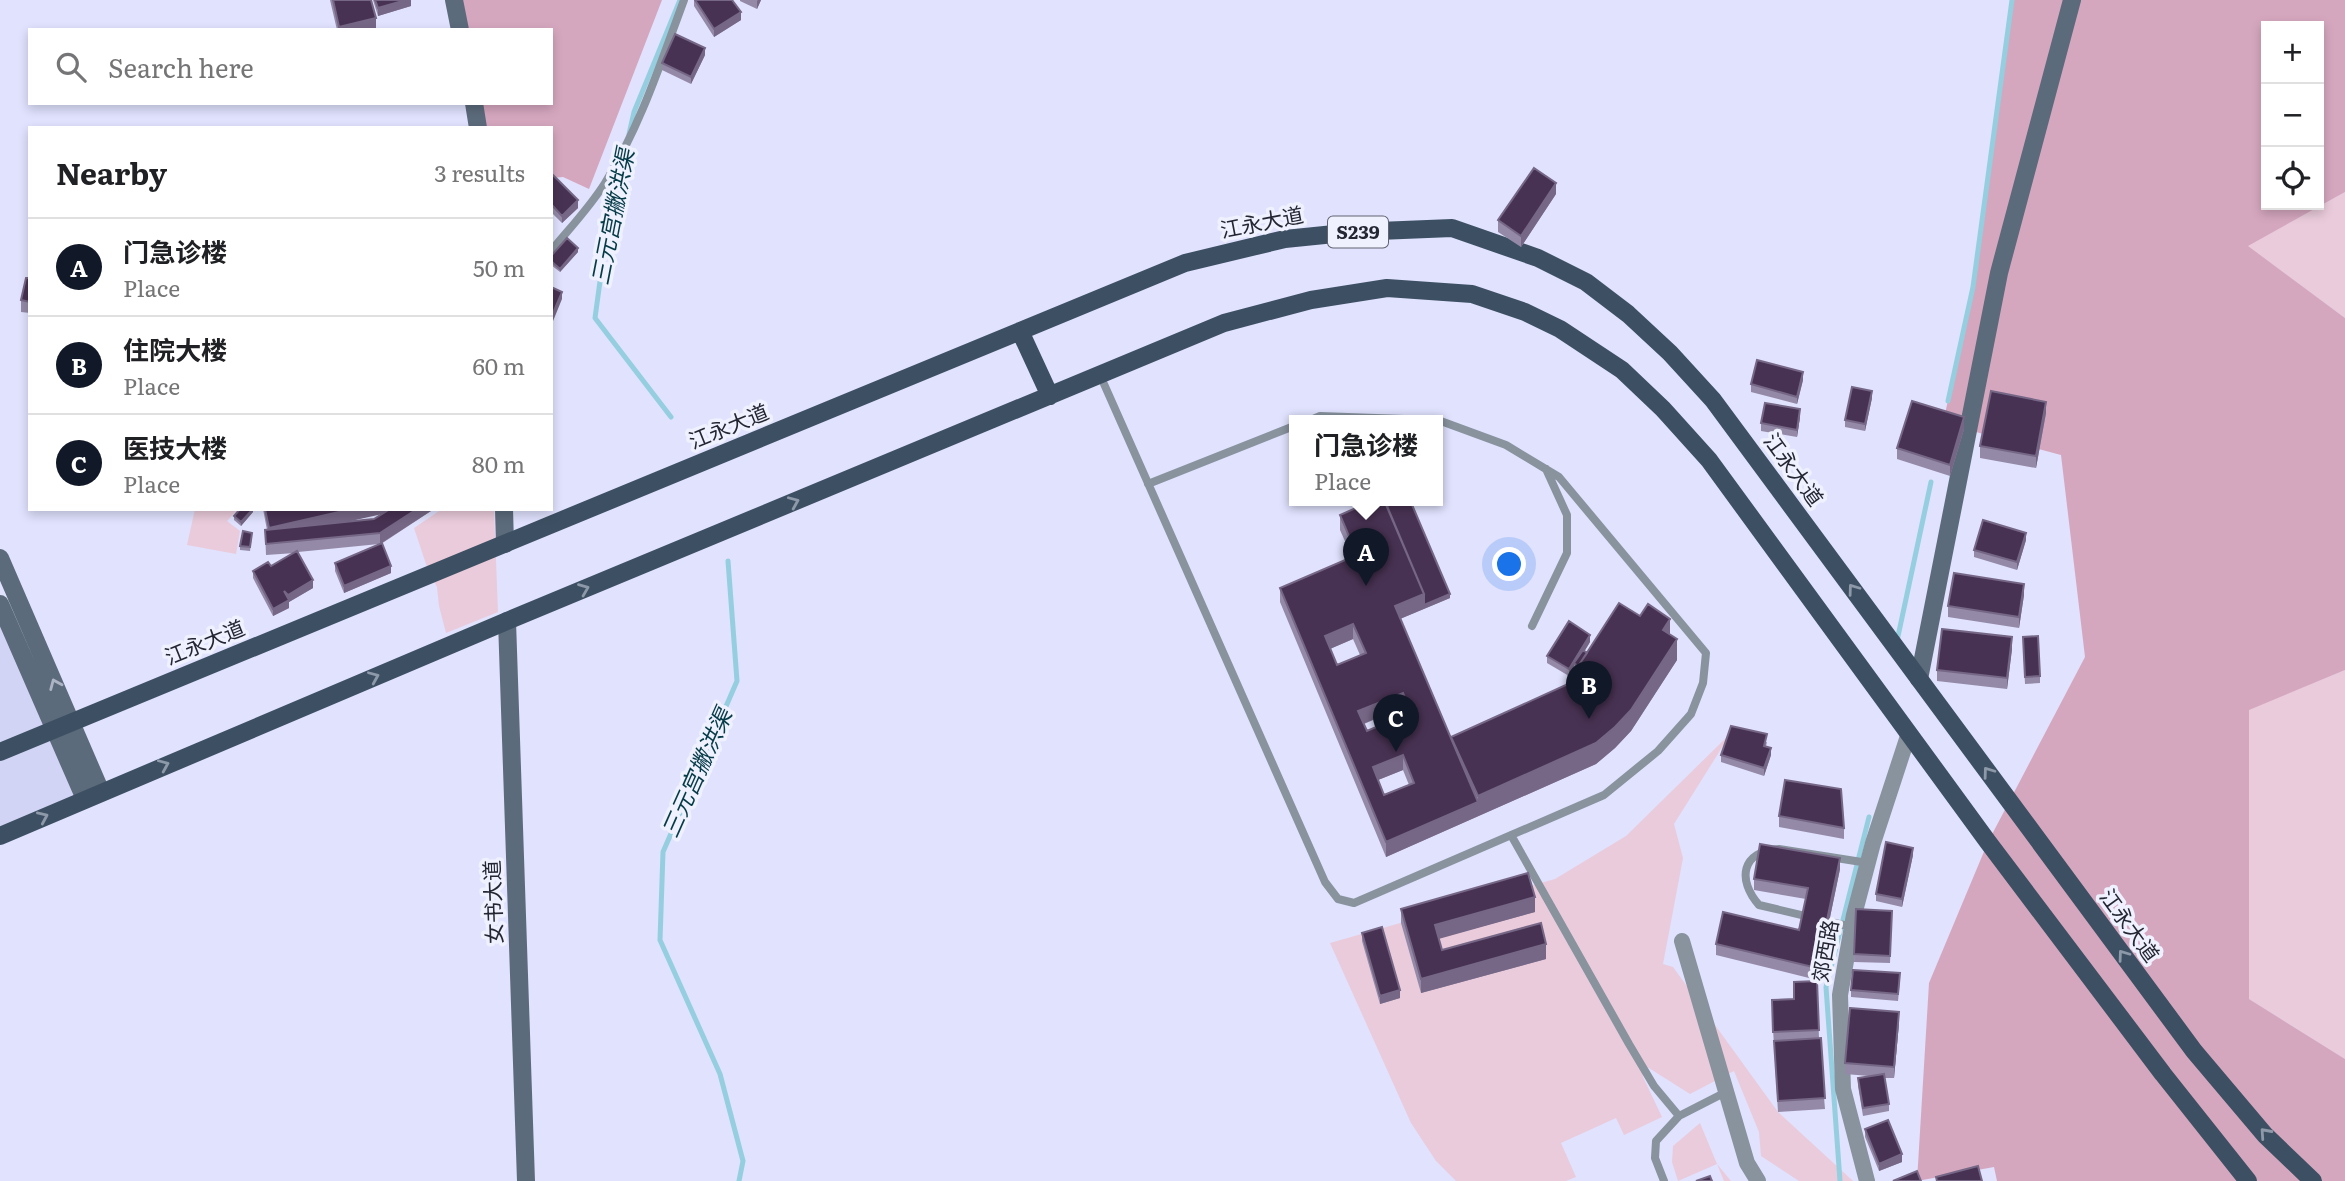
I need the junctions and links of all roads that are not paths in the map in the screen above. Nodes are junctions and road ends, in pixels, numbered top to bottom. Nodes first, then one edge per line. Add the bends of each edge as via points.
1 (454, 0) edge
2 (684, 0) edge
3 (2072, 0) edge
4 (460, 28) edge
5 (474, 105) edge
6 (478, 126) edge
7 (553, 248) edge
8 (1020, 331) junction
9 (1100, 375) junction
10 (1049, 396) junction
11 (1443, 422) edge
12 (1289, 428) edge
13 (1546, 469) junction
14 (1148, 484) junction
15 (504, 511) edge
16 (505, 544) junction
17 (0, 558) edge
18 (0, 604) edge
19 (507, 621) junction
20 (1532, 626) dead end
21 (1919, 679) junction
22 (63, 726) junction
23 (1909, 733) junction
24 (0, 752) edge
25 (93, 795) junction
26 (1511, 835) junction
27 (0, 836) edge
28 (1866, 863) junction
29 (1850, 927) junction
30 (1682, 941) dead end
31 (1727, 1092) junction
32 (1679, 1116) junction
33 (526, 1181) edge
34 (1664, 1181) edge
35 (1758, 1181) edge
36 (1867, 1181) edge
37 (2248, 1181) edge
38 (2313, 1181) edge

1 - 4 main road
2 - 7 lane via 616,164
3 - 21 main road via 1998,273
5 - 6 main road
8 - 10 main road
8 - 16 main road, 江永大道 / S239
21 -> 8 main road, 江永大道 / S239 via 1713,400 1628,314 1586,282 1538,258 1452,228 1285,239 1185,263
9 - 10 main road
9 - 14 lane
9 - 23 main road via 1224,323 1311,300 1387,288 1472,294 1525,313 1560,329 1613,364 1663,409 1709,460
19 -> 10 main road
11 - 13 lane via 1506,445
12 - 14 lane
13 - 20 lane via 1567,516 1567,553
13 - 26 lane via 1559,477 1706,653 1703,682 1691,714 1658,751 1604,794
14 - 26 lane via 1325,882 1338,899 1354,903
15 - 16 main road
16 - 22 main road, 江永大道 / S239
22 -> 17 main road
18 - 22 main road
25 -> 19 main road
19 - 33 main road, 女书大道
38 -> 21 main road, 江永大道 / S239 via 2266,1135 2194,1051
22 - 24 main road, 江永大道 / S239
22 - 25 main road
23 - 28 street, 郊西路
23 - 37 main road via 2154,1063
27 -> 25 main road
26 - 32 lane via 1654,1086
28 - 29 street, 郊西路
28 - 29 lane via 1766,849 1746,869 1747,888 1759,905
29 - 36 street, 郊西路 via 1840,995 1843,1089
30 - 31 street
31 - 32 lane
31 - 35 street via 1747,1163
32 - 34 lane via 1656,1140

